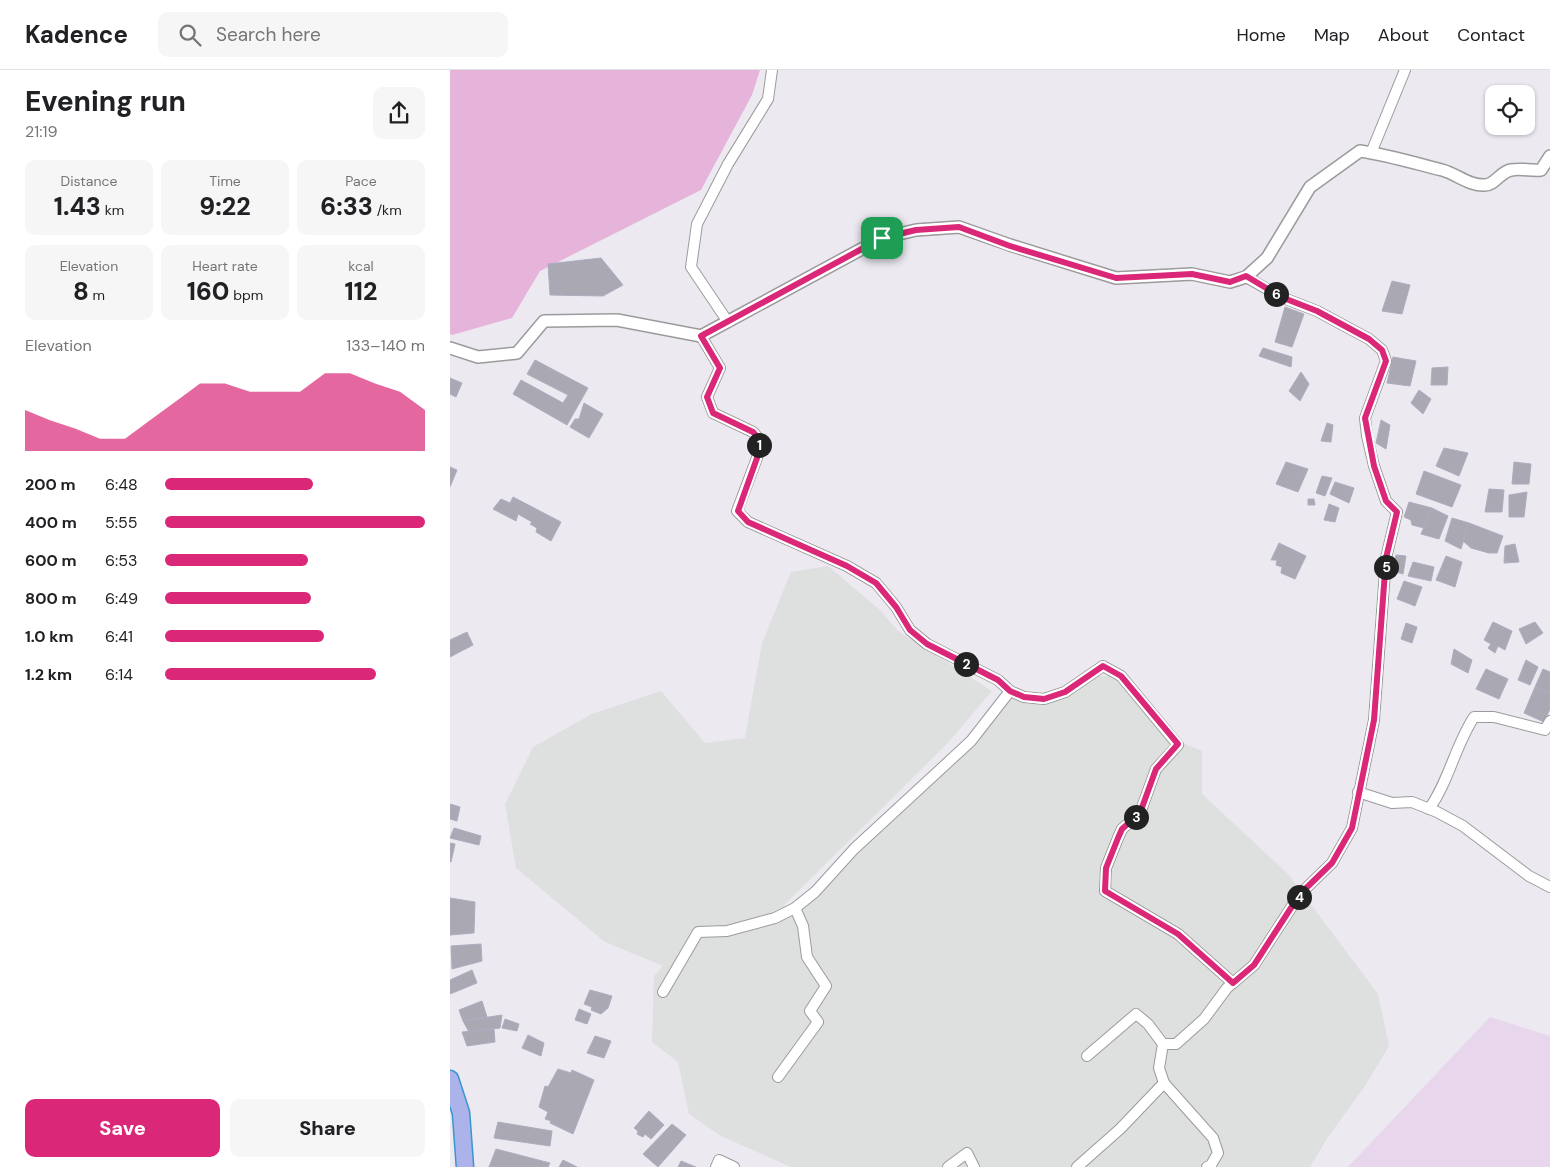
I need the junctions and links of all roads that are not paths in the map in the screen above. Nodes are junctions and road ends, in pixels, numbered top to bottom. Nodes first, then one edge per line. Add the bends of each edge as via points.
1 (772, 70) edge
2 (1405, 70) edge
3 (1371, 153) junction
4 (1550, 156) edge
5 (1246, 276) junction
6 (728, 322) junction
7 (701, 336) junction
8 (450, 348) edge
9 (1010, 691) junction
10 (1550, 721) edge
11 (1358, 792) junction
12 (1430, 809) junction
13 (1550, 887) edge
14 (795, 908) junction
15 (1233, 983) junction
16 (663, 992) dead end
17 (1163, 1044) junction
18 (1086, 1056) dead end
19 (778, 1077) dead end
20 (450, 1079) edge
21 (1164, 1083) junction
22 (465, 1167) edge
23 (716, 1167) edge
24 (734, 1167) edge
25 (948, 1167) edge
26 (974, 1167) edge
27 (1077, 1167) edge
28 (1207, 1167) edge

1 - 6 street via 768,99 728,164 697,224 691,267
2 - 3 street
3 - 4 street via 1400,157 1470,183 1485,185 1510,170 1541,170
3 - 5 street via 1360,151 1310,186 1267,258
5 - 6 street via 1230,282 1192,274 1116,278 959,227 916,230 882,238
5 - 11 street via 1281,297 1317,311 1369,339 1382,350 1386,361 1365,418 1374,466 1386,501 1397,512 1386,558 1374,720
6 - 7 street
7 - 8 street via 617,320 544,321 517,353 478,357
7 - 9 street via 720,368 707,397 713,413 753,432 760,440 738,511 748,522 847,566 876,583 910,630 927,644 998,680
9 - 14 street via 971,741
9 - 15 street via 1024,697 1044,699 1065,692 1103,666 1121,676 1178,744 1156,769 1140,813 1122,829 1106,868 1105,891 1178,934
10 - 12 street via 1545,730 1494,717 1474,717 1462,736 1442,792
11 - 12 street via 1392,803 1412,802
11 - 15 street via 1352,828 1332,863 1300,894 1254,965
12 - 13 street via 1463,826 1529,876
14 - 16 street via 775,918 727,931 698,932
14 - 19 street via 803,926 808,957 826,986 810,1011 818,1022
15 - 17 street via 1204,1019 1176,1044
17 - 18 street via 1136,1014
17 - 21 street via 1159,1068
20 - 22 highway via 461,1113
21 - 27 street via 1120,1129
21 - 28 street via 1213,1138 1218,1153
23 - 24 street via 719,1160
25 - 26 street via 967,1153

